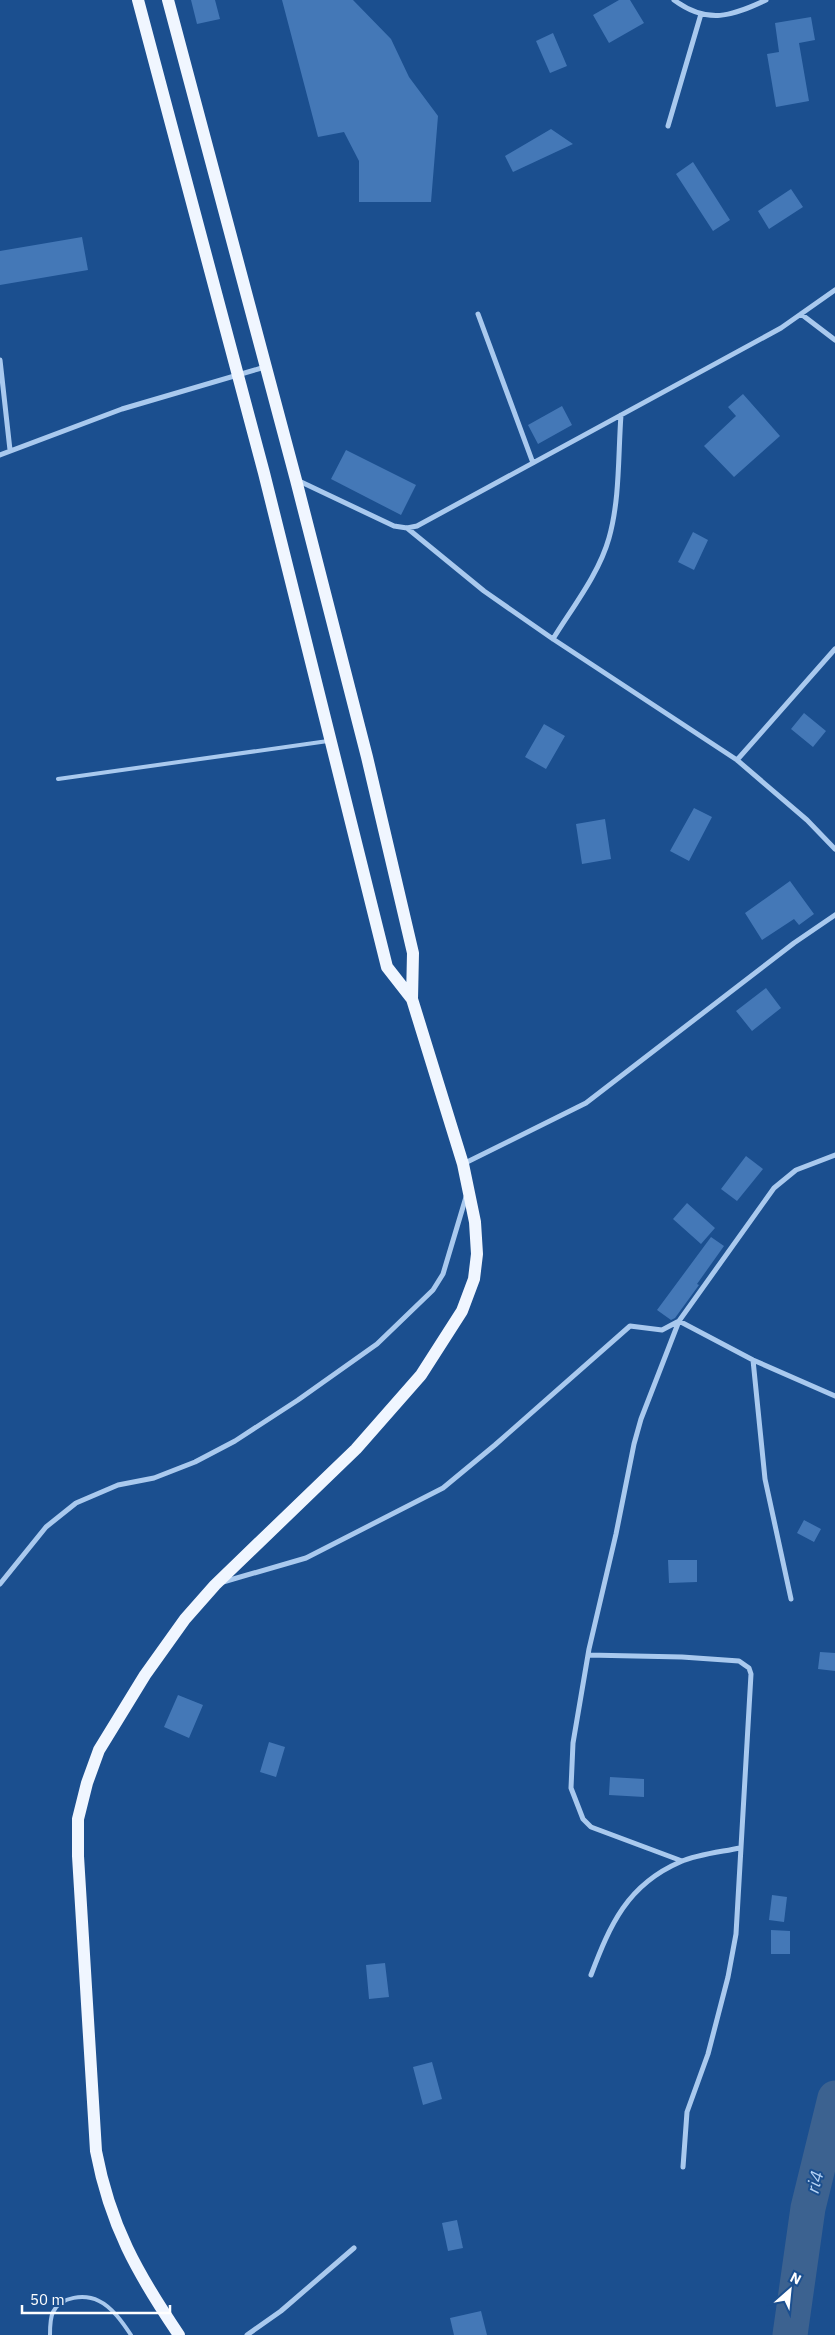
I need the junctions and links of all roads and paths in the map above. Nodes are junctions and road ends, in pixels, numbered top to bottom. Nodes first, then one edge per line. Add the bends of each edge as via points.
1 (138, 0) edge
2 (168, 0) edge
3 (674, 0) edge
4 (766, 0) edge
5 (701, 14) junction
6 (668, 126) dead end
7 (835, 290) edge
8 (478, 314) dead end
9 (802, 314) junction
10 (835, 340) edge
11 (0, 360) edge
12 (266, 367) junction
13 (237, 374) junction
14 (621, 415) junction
15 (10, 450) junction
16 (0, 455) edge
17 (533, 463) junction
18 (296, 480) junction
19 (407, 528) junction
20 (553, 639) junction
21 (835, 649) edge
22 (332, 741) junction
23 (737, 760) junction
24 (58, 779) dead end
25 (835, 849) edge
26 (835, 915) edge
27 (412, 999) junction
28 (835, 1155) edge
29 (463, 1164) junction
30 (468, 1189) junction
31 (679, 1321) junction
32 (753, 1360) junction
33 (835, 1396) edge
34 (0, 1584) edge
35 (215, 1585) junction
36 (790, 1599) dead end
37 (588, 1655) junction
38 (740, 1848) junction
39 (682, 1861) junction
40 (591, 1976) dead end
41 (683, 2167) dead end
42 (354, 2248) dead end
43 (50, 2335) edge
44 (131, 2335) edge
45 (180, 2335) edge
46 (247, 2335) edge

1 - 13 main road
2 - 12 main road
3 - 5 street
4 - 5 street via 738,13
5 - 6 street
7 - 9 street
8 - 17 street
9 - 10 street
9 - 14 street
11 - 15 street
12 - 13 street
12 - 18 main road
13 - 15 street via 122,409
13 - 22 main road
14 - 17 street
14 - 20 street via 616,496 608,540 597,565
15 - 16 street
17 - 19 street via 417,526
18 - 19 street via 394,526
18 - 27 main road via 413,953
19 - 20 street via 484,591
20 - 23 street
21 - 23 street
22 - 24 lane
22 - 27 main road via 387,967
23 - 25 street via 807,820
26 - 29 street via 586,1103
27 - 29 main road
28 - 31 street via 796,1170 774,1188
29 - 30 main road
30 - 34 street via 443,1274 433,1290 377,1344 235,1441 203,1458 154,1478 118,1485 76,1503 46,1527
30 - 35 main road via 477,1246 474,1279 462,1311 444,1342 422,1375 356,1449
31 - 32 street
31 - 35 street via 662,1330 630,1326 443,1488 306,1558
31 - 37 street via 634,1444
32 - 33 street
32 - 36 street via 765,1479
35 - 45 main road via 185,1618 118,1717 99,1750 86,1783 78,1819 90,2092 101,2177 113,2220 133,2262
37 - 38 street via 739,1661 749,1668 749,1730
37 - 39 street via 570,1769 570,1788 575,1803 583,1819 596,1830
38 - 39 street
38 - 41 street via 736,1934 708,2054 687,2112
39 - 40 street via 664,1870 620,1910 609,1928
42 - 46 street via 281,2311
43 - 44 lane via 52,2313 59,2304 88,2297 100,2301 112,2311

